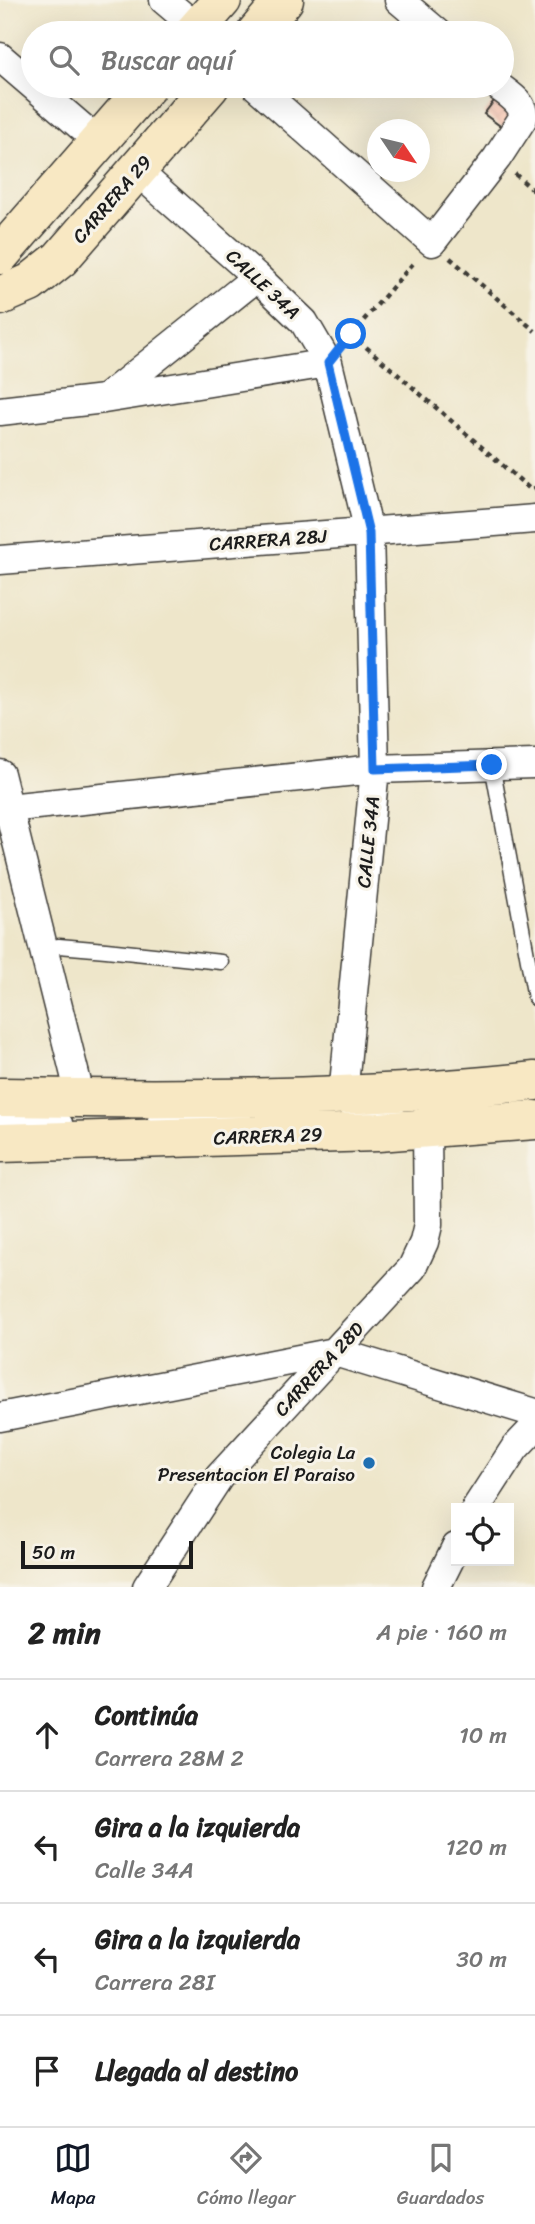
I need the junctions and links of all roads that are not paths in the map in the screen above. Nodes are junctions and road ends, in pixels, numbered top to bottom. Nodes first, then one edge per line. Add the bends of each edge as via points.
1 (164, 0) edge
2 (222, 0) edge
3 (285, 0) edge
4 (399, 0) edge
5 (185, 21) edge
6 (204, 21) edge
7 (267, 21) edge
8 (424, 21) edge
9 (0, 57) edge
10 (21, 75) edge
11 (48, 98) edge
12 (137, 98) edge
13 (200, 98) edge
14 (270, 98) edge
15 (513, 98) edge
16 (99, 142) junction
17 (137, 171) junction
18 (5, 241) edge
19 (257, 277) junction
20 (0, 296) edge
21 (328, 363) junction
22 (104, 399) junction
23 (0, 411) edge
24 (535, 519) edge
25 (369, 533) junction
26 (0, 560) edge
27 (535, 764) edge
28 (492, 765) junction
29 (375, 769) junction
30 (0, 774) edge
31 (8, 808) junction
32 (43, 949) junction
33 (221, 962) dead end
34 (535, 999) edge
35 (535, 1081) edge
36 (0, 1097) edge
37 (340, 1105) junction
38 (79, 1110) junction
39 (255, 1116) dead end
40 (145, 1119) dead end
41 (420, 1120) junction
42 (535, 1120) edge
43 (0, 1122) edge
44 (0, 1143) edge
45 (335, 1352) junction
46 (535, 1413) edge
47 (0, 1417) edge
48 (535, 1427) edge
49 (479, 1503) edge
50 (451, 1557) edge
51 (147, 1587) edge
52 (436, 1587) edge

1 - 5 street
2 - 6 main road
3 - 7 main road
4 - 8 street
9 - 10 street
11 - 16 street
12 - 16 main road
13 - 17 main road, CARRERA 29
14 - 15 street via 432,242 523,118 521,105
16 - 18 main road
17 - 19 street, CALLE 34A
17 - 20 main road, CARRERA 29 via 60,259 30,283
19 - 21 street, CALLE 34A via 304,322
19 - 22 street
21 - 22 street
21 - 25 street, CALLE 34A
22 - 23 street
24 - 25 street, CARRERA 28J
25 - 26 street, CARRERA 28J
25 - 29 street, CALLE 34A
27 - 28 street
28 - 29 street
28 - 34 lane
29 - 31 street
29 - 37 street, CALLE 34A
30 - 31 street
31 - 32 street
32 - 33 lane via 59,946
32 - 38 street
35 - 37 main road, CARRERA 29
36 - 38 main road, CARRERA 29
37 - 38 main road, CARRERA 29
37 - 41 lane
38 - 43 lane
39 - 40 lane
41 - 42 main road, CARRERA 29
41 - 44 main road, CARRERA 29
41 - 45 street, CARRERA 28D via 428,1224 418,1256 395,1289
45 - 46 street
45 - 47 street
45 - 51 street, CARRERA 28D via 219,1477
48 - 49 street via 515,1448
50 - 52 street

